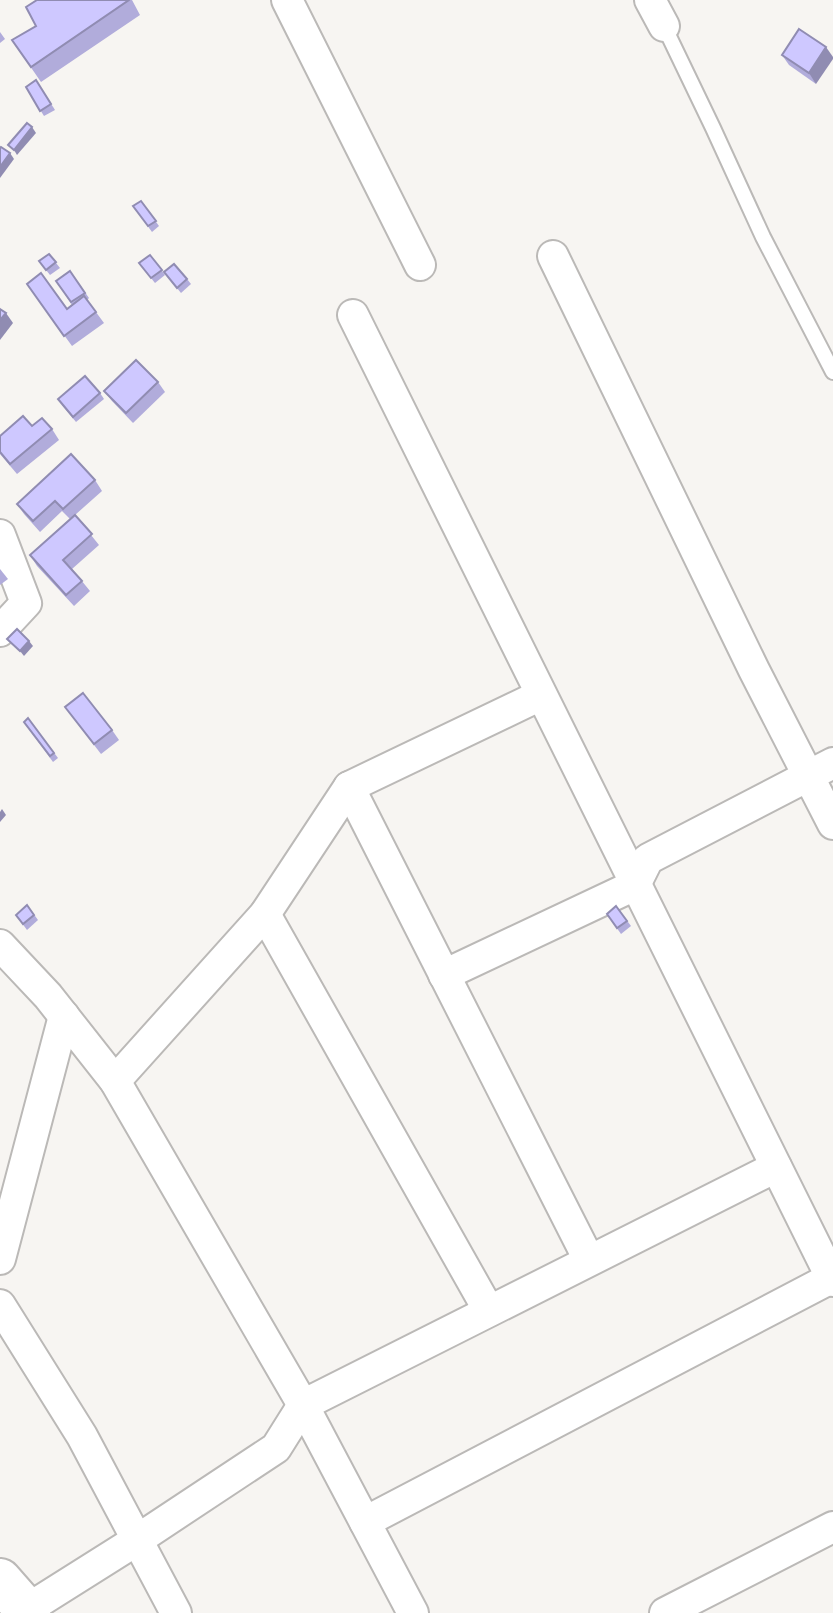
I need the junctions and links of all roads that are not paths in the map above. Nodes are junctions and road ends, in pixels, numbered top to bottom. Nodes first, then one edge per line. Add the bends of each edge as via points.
1 (287, 0) edge
2 (657, 13) edge
3 (553, 256) dead end
4 (420, 265) dead end
5 (353, 315) dead end
6 (833, 372) edge
7 (0, 535) edge
8 (0, 631) edge
9 (541, 695) junction
10 (821, 769) edge
11 (349, 787) junction
12 (833, 824) edge
13 (635, 885) junction
14 (265, 914) junction
15 (0, 945) edge
16 (444, 975) junction
17 (64, 1016) junction
18 (115, 1081) junction
19 (776, 1167) junction
20 (0, 1259) edge
21 (589, 1260) junction
22 (832, 1279) edge
23 (0, 1305) edge
24 (489, 1311) junction
25 (303, 1405) junction
26 (365, 1522) junction
27 (833, 1527) edge
28 (137, 1540) junction
29 (18, 1601) edge
30 (176, 1613) edge
31 (413, 1613) edge
32 (665, 1613) edge

1 - 4 street
2 - 6 lane
3 - 10 street via 754,670
5 - 9 street
7 - 8 street via 26,603
9 - 11 street
9 - 13 street
10 - 12 street
10 - 13 street via 648,859
11 - 14 street
11 - 16 street
13 - 16 street
13 - 19 street
14 - 18 street
14 - 24 street
15 - 17 street
16 - 21 street
17 - 18 street
17 - 20 street
18 - 25 street
19 - 21 street
19 - 22 street
21 - 24 street
22 - 26 street
23 - 28 street via 82,1436
24 - 25 street
25 - 26 street
25 - 28 street via 276,1448
26 - 31 street
27 - 32 street
28 - 29 street
28 - 30 street

